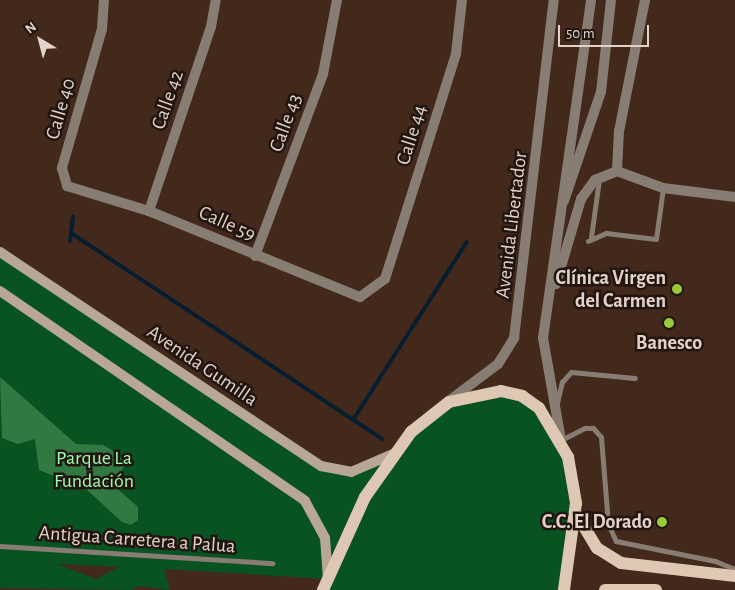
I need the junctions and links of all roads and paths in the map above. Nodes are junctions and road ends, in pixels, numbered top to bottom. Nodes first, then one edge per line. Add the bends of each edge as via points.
1 (104, 0) edge
2 (216, 0) edge
3 (337, 0) edge
4 (462, 0) edge
5 (554, 0) edge
6 (591, 0) edge
7 (611, 0) edge
8 (645, 0) edge
9 (62, 168) joint
10 (617, 171) junction
11 (599, 179) junction
12 (663, 188) junction
13 (735, 197) edge
14 (563, 204) junction
15 (149, 211) junction
16 (0, 252) edge
17 (255, 256) junction
18 (385, 279) joint
19 (0, 291) edge
20 (549, 304) junction
21 (635, 378) dead end
22 (555, 411) junction
23 (430, 415) junction
24 (561, 440) junction
25 (393, 454) junction
26 (576, 512) junction
27 (0, 546) edge
28 (272, 564) dead end
29 (735, 570) edge
30 (735, 576) edge
31 (326, 584) edge
32 (564, 590) edge
33 (605, 590) edge
34 (656, 590) edge

1 - 9 street, Calle 40 via 102,29
2 - 15 street, Calle 42 via 211,27
3 - 17 street, Calle 43 via 323,74
4 - 18 street, Calle 44 via 456,54
5 - 23 street, Avenida Libertador via 514,338 498,364
6 - 14 street
7 - 14 street via 601,92
8 - 10 street via 619,131
9 - 15 street, Calle 59 via 67,186
10 - 11 street
10 - 12 street
11 - 12 lane via 590,239 606,233 656,239
11 - 20 street via 581,199
12 - 13 street
14 - 20 street
15 - 17 street, Calle 59
16 - 25 main road, Avenida Gumilla via 320,466 351,472
17 - 18 street, Calle 59 via 360,297
19 - 31 main road via 299,496 321,526
20 - 22 street via 544,353
21 - 22 lane via 571,372 562,382
22 - 24 street
23 - 24 main road via 472,394 511,392 539,408
23 - 25 main road
24 - 26 main road via 573,474
24 - 29 lane via 585,428 593,428 601,437 608,524 616,541 715,560
25 - 31 main road via 357,511
26 - 30 main road via 597,548 621,563
26 - 32 main road
27 - 28 lane, Antigua Carretera a Palua
33 - 34 main road

